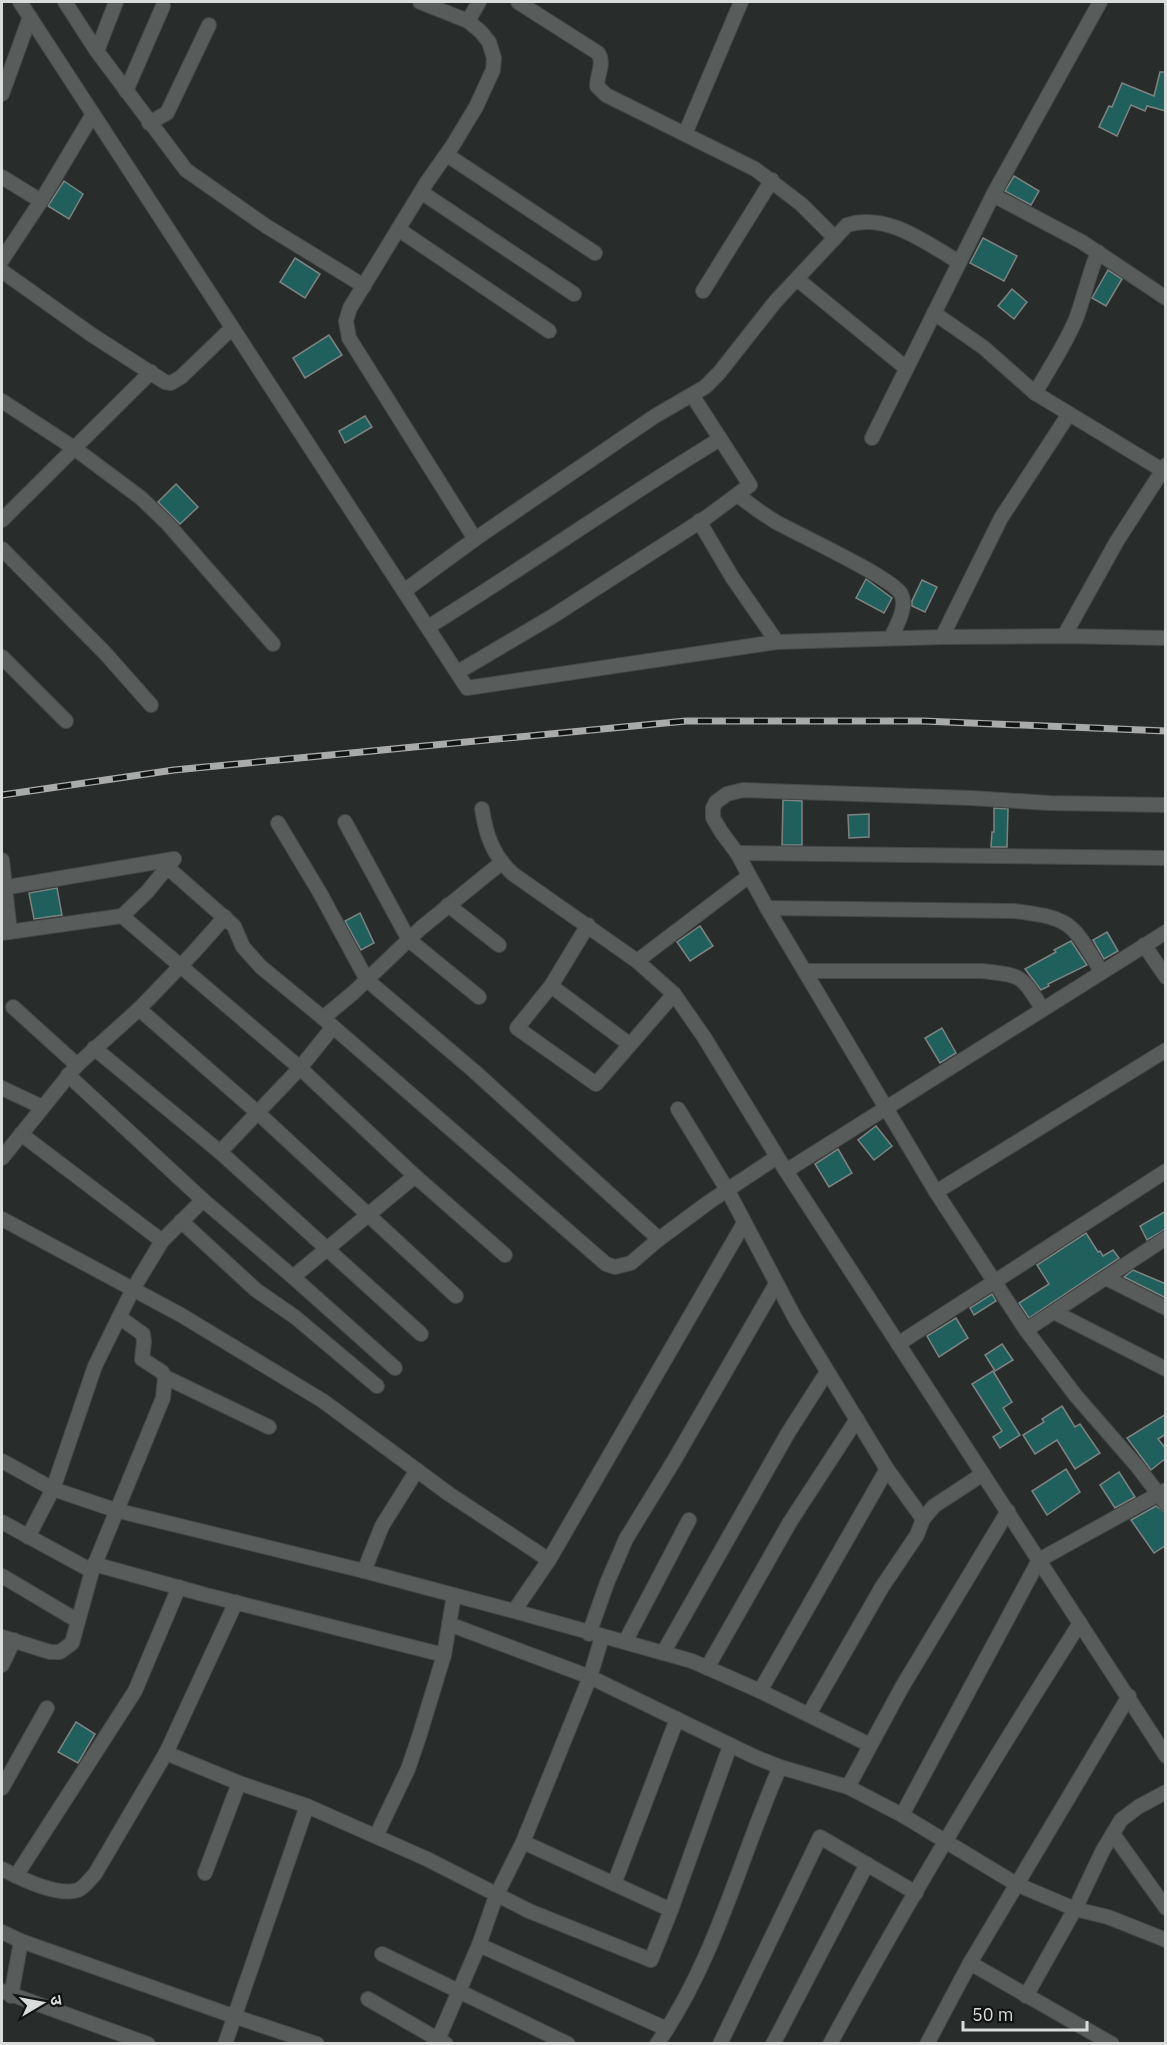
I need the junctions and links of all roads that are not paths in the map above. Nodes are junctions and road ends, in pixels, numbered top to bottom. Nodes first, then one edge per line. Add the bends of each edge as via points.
1 (20, 2) edge
2 (65, 2) edge
3 (116, 2) edge
4 (420, 2) edge
5 (479, 2) edge
6 (518, 2) edge
7 (741, 2) edge
8 (1100, 2) edge
9 (163, 6) dead end
10 (30, 17) junction
11 (468, 21) junction
12 (209, 25) dead end
13 (97, 51) junction
14 (126, 91) junction
15 (2, 93) edge
16 (93, 114) junction
17 (149, 123) junction
18 (685, 134) junction
19 (447, 155) junction
20 (2, 177) edge
21 (772, 180) junction
22 (421, 192) junction
23 (993, 195) junction
24 (41, 201) junction
25 (398, 229) junction
26 (835, 238) junction
27 (1098, 252) junction
28 (595, 253) dead end
29 (2, 260) edge
30 (959, 262) junction
31 (2, 271) edge
32 (797, 279) junction
33 (364, 286) junction
34 (703, 291) dead end
35 (574, 294) dead end
36 (1166, 298) edge
37 (934, 313) junction
38 (232, 328) junction
39 (549, 331) dead end
40 (906, 368) junction
41 (151, 372) junction
42 (1035, 393) junction
43 (692, 395) junction
44 (2, 401) edge
45 (1069, 414) junction
46 (872, 438) dead end
47 (720, 439) junction
48 (74, 448) junction
49 (1164, 467) edge
50 (738, 495) junction
51 (2, 520) edge
52 (699, 521) junction
53 (475, 538) junction
54 (2, 549) edge
55 (404, 591) junction
56 (428, 627) junction
57 (1064, 636) junction
58 (942, 637) junction
59 (891, 638) junction
60 (1166, 639) edge
61 (777, 642) junction
62 (273, 644) dead end
63 (2, 657) edge
64 (458, 672) junction
65 (151, 705) dead end
66 (66, 722) dead end
67 (1166, 805) edge
68 (482, 809) dead end
69 (345, 822) dead end
70 (278, 824) dead end
71 (737, 853) junction
72 (1166, 858) edge
73 (2, 860) edge
74 (501, 863) junction
75 (167, 867) junction
76 (749, 876) junction
77 (3, 888) edge
78 (448, 905) junction
79 (767, 908) junction
80 (122, 916) junction
81 (225, 917) junction
82 (588, 925) junction
83 (1166, 932) edge
84 (6, 933) edge
85 (409, 940) junction
86 (499, 945) dead end
87 (1144, 945) junction
88 (637, 961) junction
89 (179, 966) junction
90 (806, 971) junction
91 (1101, 971) junction
92 (1166, 977) edge
93 (367, 980) junction
94 (551, 986) junction
95 (674, 994) junction
96 (479, 997) dead end
97 (13, 1007) dead end
98 (1042, 1008) junction
99 (139, 1009) junction
100 (328, 1022) junction
101 (629, 1044) junction
102 (94, 1048) junction
103 (1166, 1050) edge
104 (300, 1068) junction
105 (73, 1070) junction
106 (2, 1088) edge
107 (42, 1107) junction
108 (885, 1107) junction
109 (678, 1109) dead end
110 (258, 1113) junction
111 (21, 1134) junction
112 (220, 1152) junction
113 (777, 1157) junction
114 (2, 1158) edge
115 (786, 1171) junction
116 (1166, 1171) edge
117 (414, 1176) junction
118 (728, 1191) junction
119 (936, 1192) junction
120 (203, 1200) junction
121 (369, 1214) junction
122 (2, 1219) edge
123 (182, 1221) junction
124 (744, 1223) junction
125 (659, 1239) junction
126 (162, 1241) junction
127 (1162, 1244) edge
128 (327, 1249) junction
129 (505, 1255) dead end
130 (293, 1277) junction
131 (1106, 1278) junction
132 (996, 1282) junction
133 (776, 1284) junction
134 (133, 1289) junction
135 (456, 1296) dead end
136 (1166, 1308) edge
137 (1054, 1312) junction
138 (119, 1317) junction
139 (1026, 1330) junction
140 (421, 1334) dead end
141 (898, 1344) junction
142 (395, 1368) dead end
143 (1166, 1369) edge
144 (827, 1372) junction
145 (165, 1377) junction
146 (377, 1386) dead end
147 (857, 1419) junction
148 (269, 1427) dead end
149 (2, 1461) edge
150 (887, 1469) junction
151 (417, 1470) junction
152 (983, 1474) junction
153 (53, 1488) junction
154 (1163, 1496) edge
155 (115, 1510) junction
156 (1008, 1511) junction
157 (923, 1518) junction
158 (690, 1520) dead end
159 (2, 1522) edge
160 (28, 1537) junction
161 (549, 1560) junction
162 (1039, 1560) junction
163 (93, 1567) junction
164 (364, 1571) junction
165 (2, 1576) edge
166 (179, 1587) junction
167 (454, 1595) junction
168 (236, 1602) junction
169 (514, 1611) junction
170 (78, 1621) junction
171 (1080, 1623) junction
172 (448, 1624) junction
173 (596, 1636) junction
174 (8, 1639) edge
175 (625, 1642) junction
176 (663, 1653) junction
177 (444, 1655) junction
178 (2, 1665) edge
179 (707, 1668) junction
180 (590, 1677) junction
181 (760, 1691) junction
182 (1129, 1696) junction
183 (46, 1708) dead end
184 (809, 1714) junction
185 (677, 1719) junction
186 (870, 1745) junction
187 (730, 1746) junction
188 (166, 1753) junction
189 (1166, 1756) edge
190 (780, 1767) junction
191 (239, 1782) junction
192 (848, 1787) junction
193 (2, 1788) edge
194 (1166, 1792) edge
195 (307, 1806) junction
196 (902, 1815) junction
197 (1113, 1834) junction
198 (376, 1836) junction
199 (523, 1842) junction
200 (946, 1842) junction
201 (867, 1864) junction
202 (2, 1869) edge
203 (205, 1873) dead end
204 (16, 1876) junction
205 (614, 1884) junction
206 (1016, 1884) junction
207 (916, 1893) junction
208 (496, 1896) junction
209 (1166, 1908) edge
210 (1075, 1909) junction
211 (671, 1910) junction
212 (2, 1932) edge
213 (1166, 1940) edge
214 (21, 1941) junction
215 (478, 1945) junction
216 (382, 1954) dead end
217 (970, 1963) junction
218 (459, 1991) junction
219 (6, 1994) edge
220 (1026, 1996) junction
221 (368, 1999) dead end
222 (233, 2016) junction
223 (667, 2029) junction
224 (440, 2042) edge
225 (148, 2043) edge
226 (225, 2043) edge
227 (317, 2043) edge
228 (568, 2043) edge
229 (657, 2043) edge
230 (720, 2043) edge
231 (773, 2043) edge
232 (830, 2043) edge
233 (927, 2043) edge
234 (1112, 2043) edge

1 - 10 street
2 - 13 street
3 - 13 street
4 - 11 street
5 - 11 street
6 - 18 street via 598,53 602,62 597,77 600,91
7 - 18 street
8 - 23 street
9 - 14 street
10 - 15 street
10 - 16 street
11 - 19 street via 489,42 493,70 476,108
12 - 17 street via 168,113
13 - 14 street
14 - 17 street
16 - 24 street
16 - 38 street
17 - 33 street via 186,170 266,226
18 - 21 street
19 - 22 street
19 - 28 street
20 - 24 street
21 - 26 street
21 - 34 street
22 - 25 street
22 - 35 street
23 - 27 street
23 - 30 street
24 - 29 street
25 - 33 street
25 - 39 street
26 - 30 street via 846,225 856,222 890,225
26 - 32 street
27 - 36 street
27 - 42 street via 1070,333
30 - 37 street
31 - 41 street
32 - 40 street
32 - 43 street via 719,373
33 - 53 street via 346,321 349,338
37 - 40 street
37 - 42 street via 983,347
38 - 41 street via 176,381 165,382
38 - 55 street
40 - 46 street
41 - 48 street
42 - 45 street
43 - 47 street
43 - 53 street
44 - 48 street
45 - 49 street
45 - 58 street via 1001,518
47 - 50 street via 750,485
47 - 56 street
48 - 51 street
48 - 62 street via 141,498 167,523
49 - 57 street
50 - 52 street
50 - 59 street via 776,522 894,587 903,604
52 - 61 street
52 - 64 street
53 - 55 street
54 - 65 street
55 - 56 street
56 - 64 street
57 - 58 street
57 - 60 street
58 - 59 street
59 - 61 street
61 - 64 street via 467,688
63 - 66 street
67 - 71 street via 743,790 727,794 713,808 713,818
68 - 74 street via 486,832
69 - 85 street
70 - 93 street
71 - 72 street
71 - 76 street
73 - 77 street
74 - 78 street
74 - 82 street
75 - 77 street via 174,859
75 - 80 street
75 - 81 street
76 - 79 street
76 - 88 street
77 - 84 street
78 - 85 street
78 - 86 street
79 - 90 street
79 - 91 street via 1041,914 1071,926
80 - 84 street
80 - 89 street
81 - 89 street
81 - 100 street via 250,956
82 - 88 street
82 - 94 street
83 - 87 street
85 - 93 street
85 - 96 street
87 - 91 street
87 - 92 street
88 - 95 street
89 - 99 street
89 - 104 street
90 - 98 street via 1011,974 1022,979
90 - 108 street
91 - 98 street
93 - 100 street
93 - 125 street
94 - 101 street
94 - 101 street via 517,1028 596,1084
95 - 101 street
95 - 113 street
97 - 105 street
98 - 108 street
99 - 102 street
99 - 110 street
100 - 104 street
100 - 125 street via 606,1264 615,1267 630,1263
102 - 105 street
102 - 112 street
103 - 119 street
104 - 110 street
104 - 117 street
105 - 107 street
105 - 120 street
106 - 107 street
107 - 111 street
108 - 115 street
108 - 119 street
109 - 118 street
110 - 112 street
110 - 121 street
111 - 114 street
111 - 126 street
112 - 128 street
113 - 115 street
113 - 118 street
115 - 141 street
116 - 132 street
117 - 121 street
117 - 129 street
118 - 124 street
118 - 125 street
119 - 132 street
120 - 123 street
120 - 130 street
121 - 128 street
121 - 135 street
122 - 134 street
123 - 126 street
123 - 146 street via 256,1290 295,1317
124 - 133 street
124 - 161 street
126 - 134 street
127 - 131 street
128 - 130 street
128 - 140 street
130 - 142 street
131 - 136 street
131 - 137 street
132 - 139 street
132 - 141 street
133 - 144 street
133 - 173 street via 626,1539 607,1583
134 - 138 street
134 - 151 street via 323,1401
137 - 139 street
137 - 143 street
138 - 145 street via 143,1334 142,1359
138 - 153 street via 88,1384
139 - 154 street via 1076,1396
141 - 152 street
144 - 147 street
144 - 176 street
145 - 148 street
145 - 155 street via 163,1398
147 - 150 street
147 - 179 street via 790,1522
149 - 153 street
150 - 157 street
150 - 181 street
151 - 161 street
151 - 164 street via 382,1526
152 - 156 street
152 - 157 street via 934,1506
153 - 155 street
153 - 160 street
154 - 162 street
155 - 163 street
155 - 164 street
156 - 162 street
156 - 186 street
157 - 184 street via 917,1535
158 - 175 street
159 - 160 street
160 - 163 street
161 - 169 street
162 - 171 street
162 - 196 street
163 - 166 street
163 - 170 street
164 - 167 street
165 - 170 street
166 - 168 street
166 - 204 street via 135,1691
167 - 169 street
167 - 172 street
168 - 177 street
168 - 188 street
169 - 173 street
170 - 174 street via 72,1643 60,1652
171 - 182 street
171 - 200 street
172 - 177 street
172 - 180 street
173 - 175 street
173 - 180 street
174 - 178 street
175 - 176 street
176 - 179 street
177 - 198 street via 408,1769
179 - 181 street
180 - 185 street
180 - 199 street
181 - 184 street
182 - 189 street
182 - 206 street
183 - 193 street
184 - 186 street
185 - 187 street
185 - 205 street
186 - 192 street
187 - 190 street
187 - 211 street
188 - 191 street
188 - 204 street via 95,1874 79,1890 48,1888
190 - 192 street
190 - 223 street via 696,1979
191 - 195 street
191 - 203 street
192 - 196 street
194 - 197 street via 1121,1820
195 - 198 street
195 - 222 street
196 - 200 street
197 - 209 street
197 - 210 street
198 - 208 street
199 - 205 street
199 - 208 street
200 - 206 street
200 - 207 street
201 - 207 street
201 - 230 street via 820,1837
201 - 231 street
202 - 204 street
205 - 211 street
206 - 210 street
206 - 217 street
207 - 232 street
208 - 211 street via 651,1960
208 - 215 street
210 - 213 street via 1108,1917
210 - 220 street
212 - 214 street
214 - 219 street
214 - 222 street
215 - 218 street
215 - 223 street
216 - 218 street
217 - 220 street
217 - 233 street
218 - 224 street
218 - 228 street
219 - 225 street
220 - 234 street
221 - 224 street
222 - 226 street
222 - 227 street
223 - 229 street

